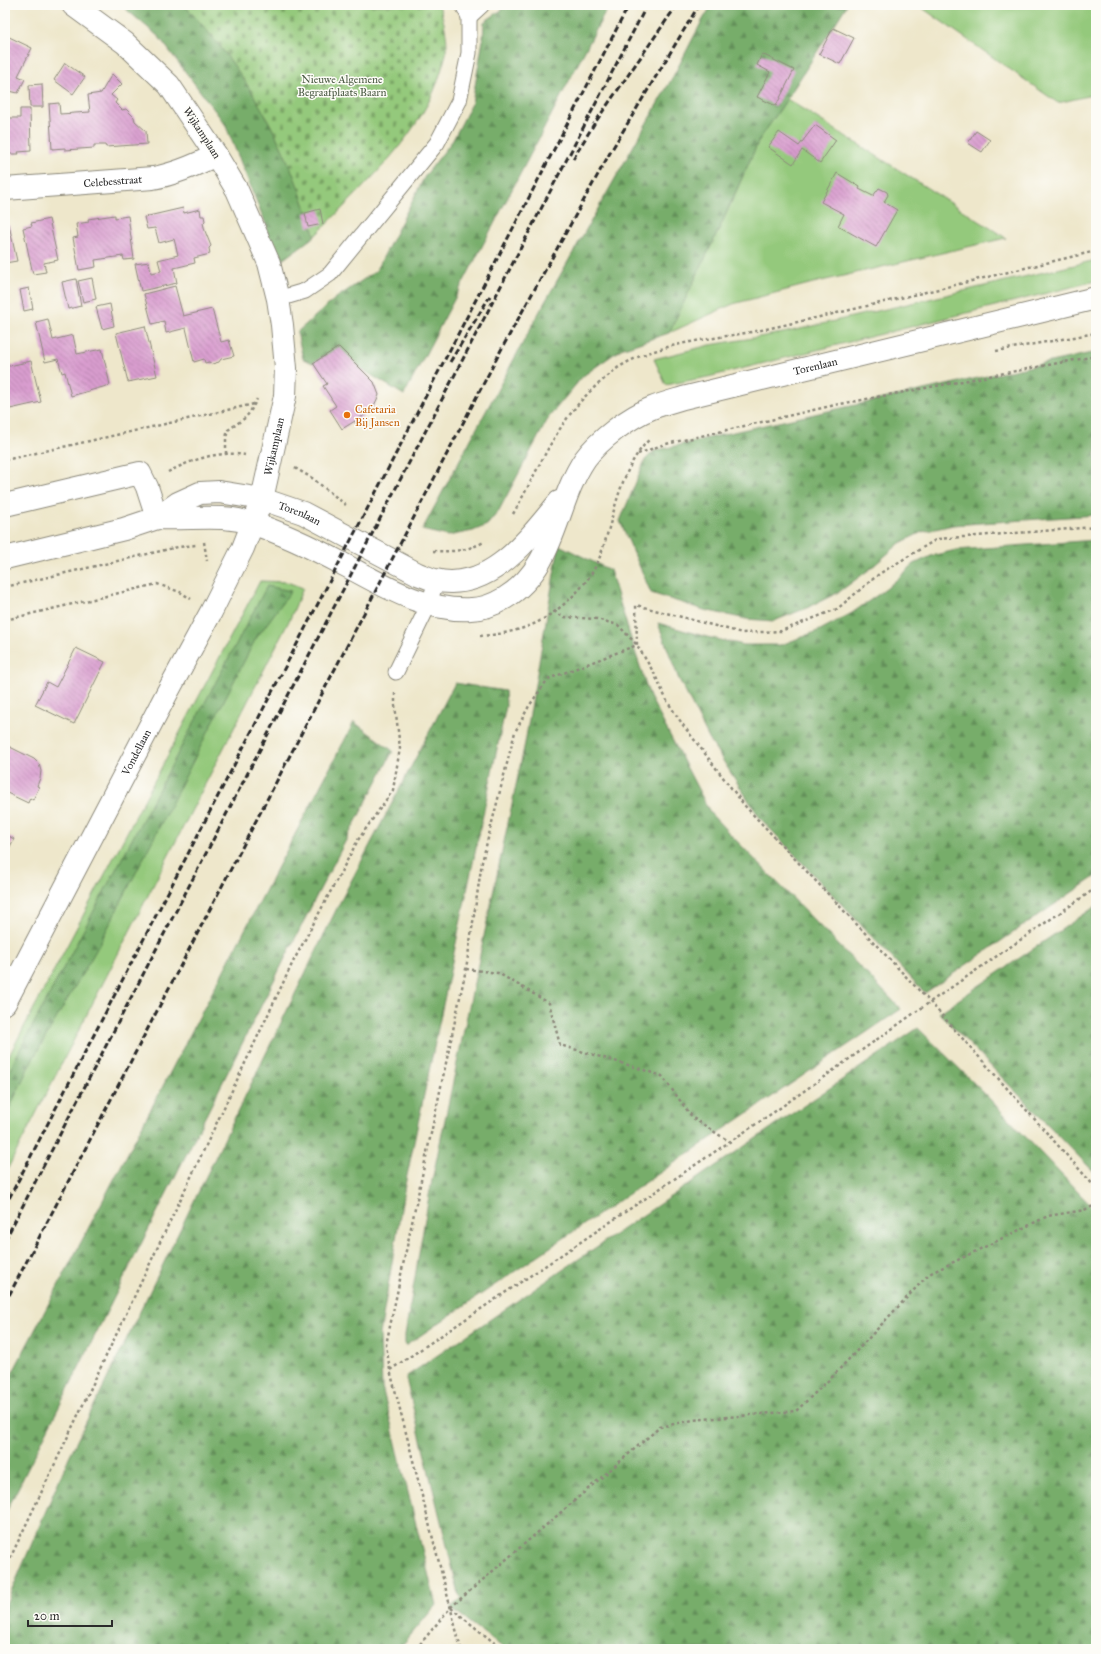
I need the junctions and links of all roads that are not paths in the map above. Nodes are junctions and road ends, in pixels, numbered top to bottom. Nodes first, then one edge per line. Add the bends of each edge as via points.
1 (73, 5) edge
2 (482, 5) edge
3 (466, 11) edge
4 (216, 155) junction
5 (5, 189) edge
6 (278, 298) junction
7 (1096, 298) edge
8 (569, 490) junction
9 (262, 499) junction
10 (5, 505) edge
11 (157, 518) junction
12 (253, 524) junction
13 (5, 558) edge
14 (436, 581) junction
15 (429, 604) junction
16 (396, 672) road end
17 (5, 1003) edge

1 - 4 main road, Wijkamplaan via 125,43 169,86
2 - 3 lane
3 - 6 lane via 469,53 459,101 437,143 330,274 305,291
4 - 5 main road, Celebesstraat via 190,168 153,178
4 - 6 main road, Wijkamplaan via 237,190 256,230 269,263
6 - 9 main road, Wijkamplaan via 286,368 285,396
7 - 8 main road, Torenlaan via 650,408 600,442 585,460
8 - 14 main road, Torenlaan via 537,529 494,569 479,577 456,582
8 - 15 main road, Torenlaan via 551,541 537,568 515,592 494,604 473,609 450,610
9 - 11 main road, Torenlaan via 219,492 200,493 178,503
9 - 12 main road, Vondellaan
9 - 14 main road, Torenlaan via 302,513
10 - 11 main road via 140,473
11 - 12 main road, Torenlaan via 225,517
11 - 13 main road, Torenlaan via 89,539
12 - 15 main road, Torenlaan via 296,540 407,596
12 - 17 main road, Vondellaan via 211,612
14 - 15 lane
15 - 16 lane

